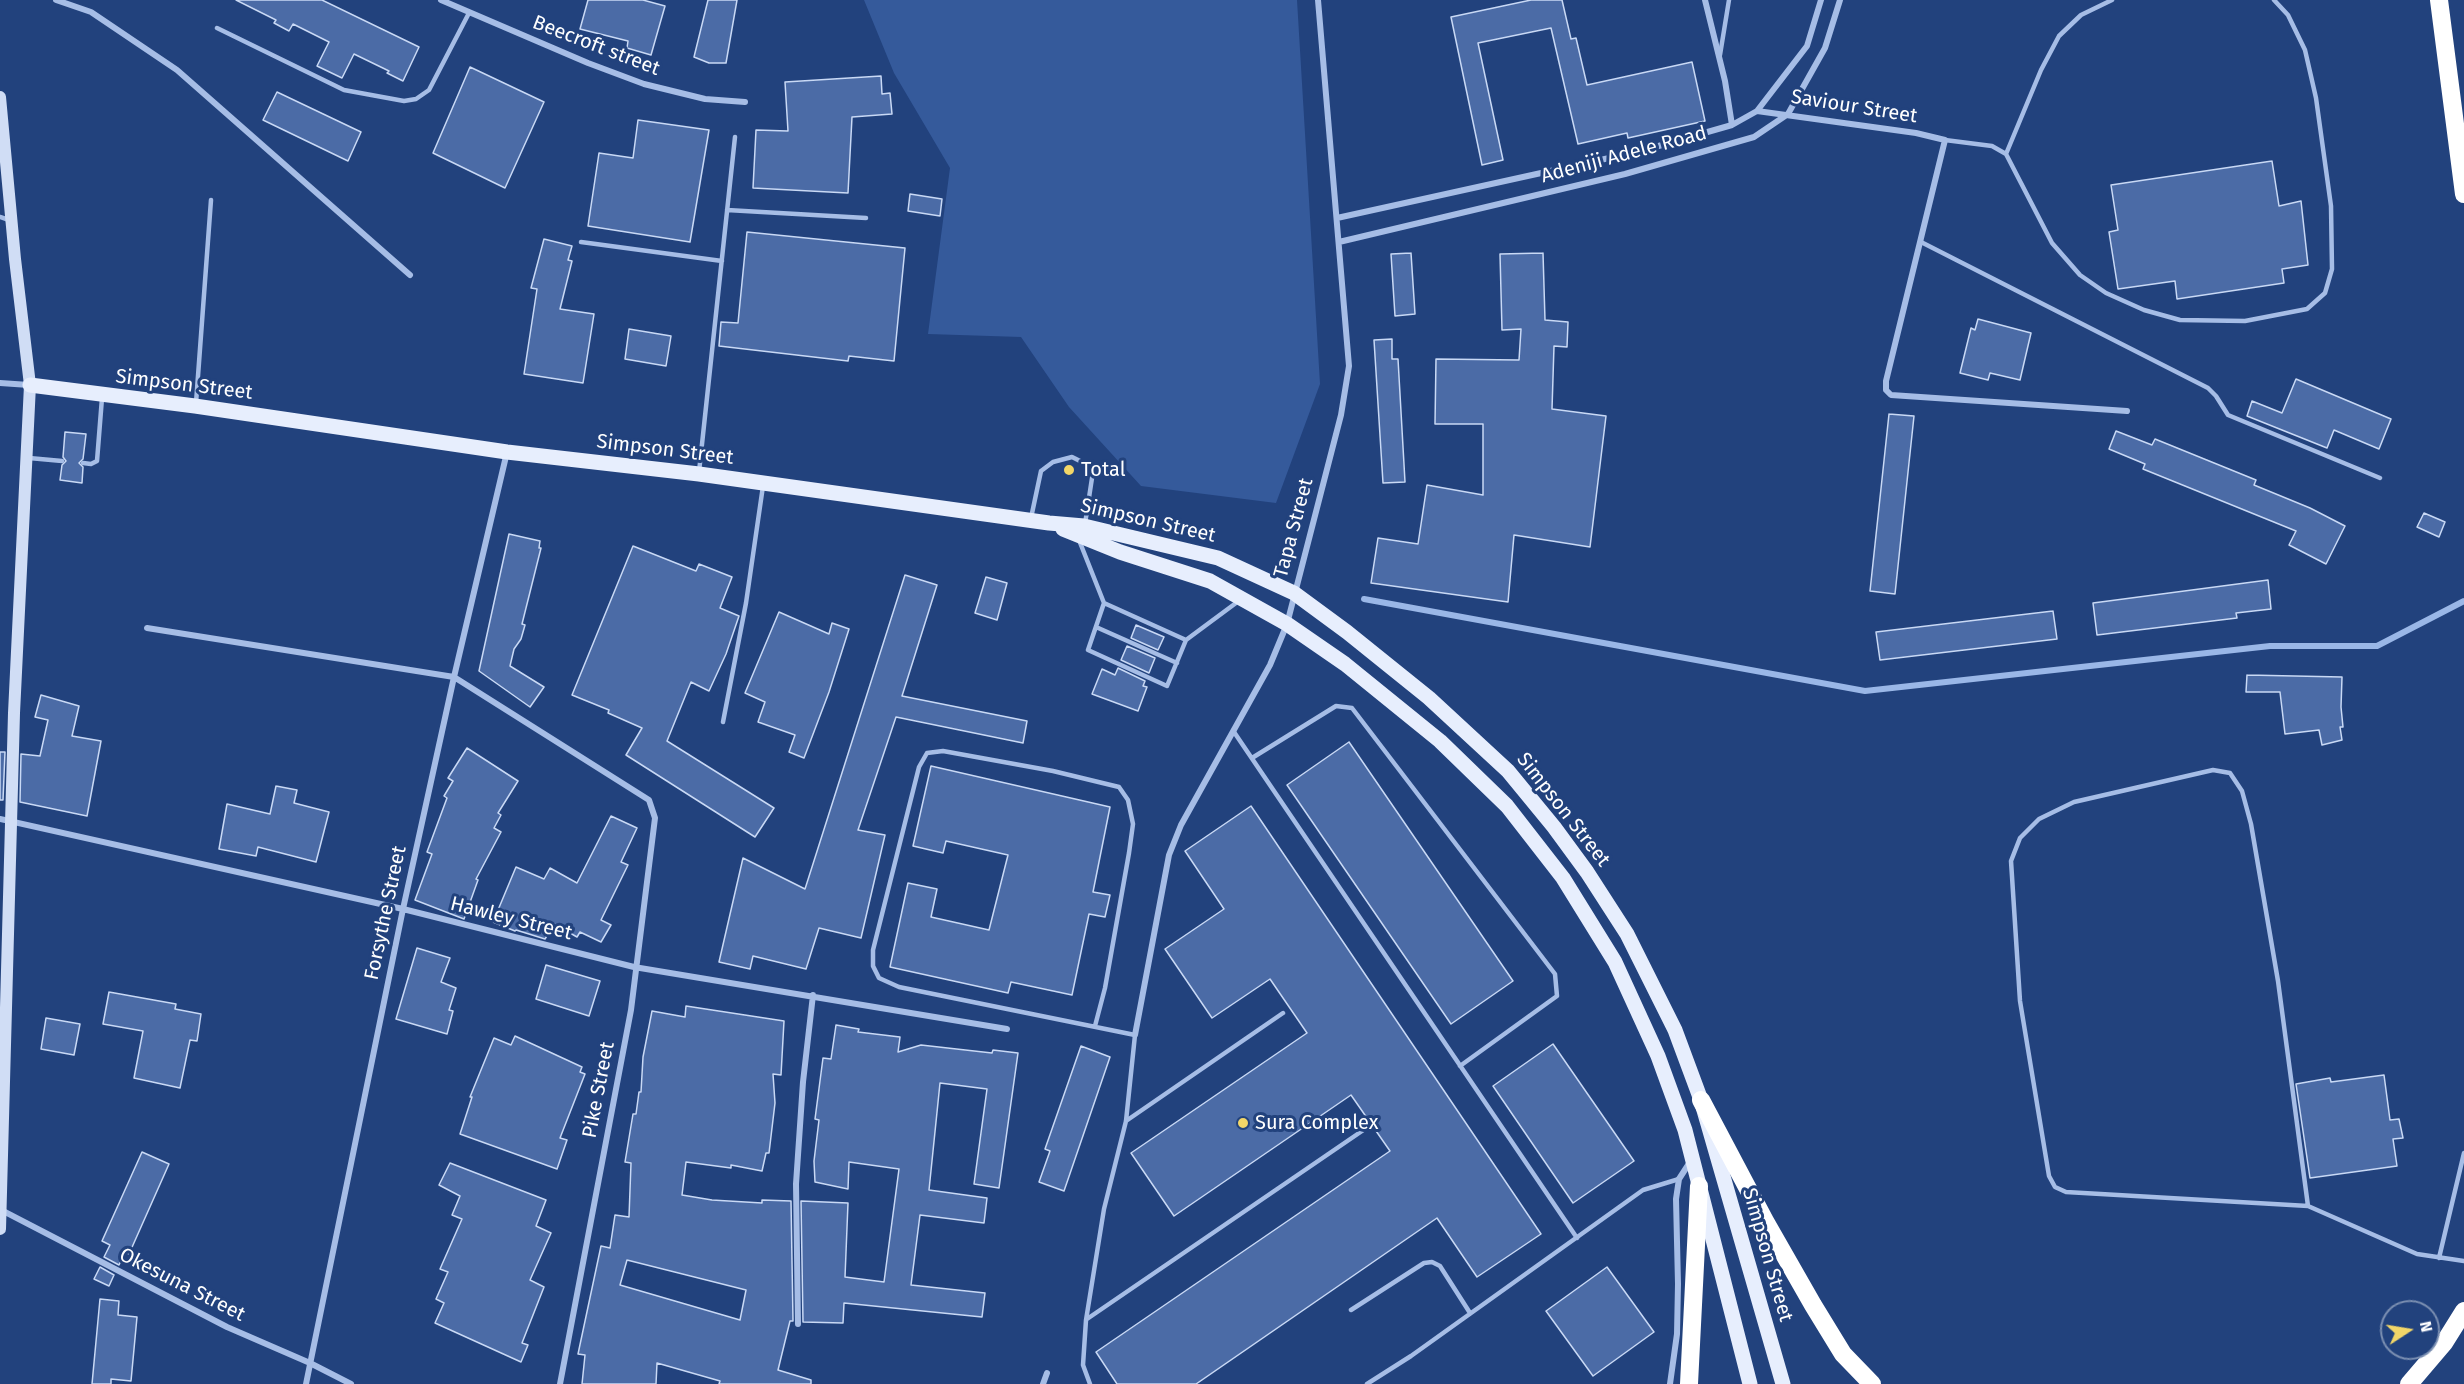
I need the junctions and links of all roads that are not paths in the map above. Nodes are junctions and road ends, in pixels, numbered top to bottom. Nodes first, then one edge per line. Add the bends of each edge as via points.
1 (56, 0) edge
2 (441, 0) edge
3 (1318, 0) edge
4 (1705, 0) edge
5 (1729, 0) edge
6 (1821, 0) edge
7 (1840, 0) edge
8 (2112, 0) edge
9 (2274, 0) edge
10 (2439, 0) edge
11 (469, 13) junction
12 (217, 28) dead end
13 (1719, 60) junction
14 (0, 97) edge
15 (745, 102) dead end
16 (1757, 111) junction
17 (1788, 114) junction
18 (1732, 125) junction
19 (735, 137) dead end
20 (1945, 140) junction
21 (2, 141) edge
22 (2006, 154) junction
23 (2464, 194) edge
24 (211, 200) dead end
25 (727, 210) junction
26 (866, 218) dead end
27 (1337, 218) junction
28 (6, 219) edge
29 (581, 242) dead end
30 (1339, 242) junction
31 (1921, 242) junction
32 (722, 261) junction
33 (410, 274) dead end
34 (0, 384) edge
35 (30, 385) junction
36 (102, 395) junction
37 (195, 406) junction
38 (2127, 411) dead end
39 (507, 452) junction
40 (27, 458) junction
41 (62, 461) dead end
42 (83, 463) dead end
43 (699, 474) junction
44 (2380, 478) dead end
45 (764, 483) junction
46 (1030, 520) junction
47 (1081, 530) junction
48 (1294, 593) junction
49 (1242, 599) junction
50 (1104, 603) junction
51 (1287, 624) junction
52 (1096, 627) junction
53 (147, 628) dead end
54 (1186, 640) junction
55 (1177, 663) junction
56 (454, 677) junction
57 (723, 722) dead end
58 (1234, 732) junction
59 (1252, 758) junction
60 (6, 820) edge
61 (403, 909) junction
62 (634, 967) junction
63 (813, 995) junction
64 (1283, 1013) dead end
65 (1095, 1026) junction
66 (1007, 1029) dead end
67 (1135, 1035) junction
68 (1460, 1066) junction
69 (1701, 1100) junction
70 (1126, 1121) junction
71 (1362, 1131) dead end
72 (2464, 1153) edge
73 (1692, 1159) junction
74 (1679, 1179) junction
75 (1699, 1186) junction
76 (2308, 1206) junction
77 (1, 1210) edge
78 (0, 1229) edge
79 (1577, 1239) junction
80 (2439, 1258) junction
81 (2464, 1261) edge
82 (1351, 1310) dead end
83 (2464, 1311) edge
84 (1470, 1313) junction
85 (1086, 1320) junction
86 (798, 1324) dead end
87 (310, 1363) junction
88 (1047, 1373) dead end
89 (306, 1384) edge
90 (351, 1384) edge
91 (560, 1384) edge
92 (1043, 1384) edge
93 (1090, 1384) edge
94 (1367, 1384) edge
95 (1670, 1384) edge
96 (1689, 1384) edge
97 (1750, 1384) edge
98 (1783, 1384) edge
99 (1872, 1384) edge
100 (2409, 1384) edge

1 - 33 street via 91,12 177,70
2 - 11 street, Beecroft street
3 - 27 street, Tapa Street
4 - 13 street
5 - 13 lane
6 - 16 street, Adeniji Adele Road via 1807,46
7 - 17 street, Adeniji Adele Road via 1826,48
8 - 22 lane via 2081,15 2059,36
9 - 22 lane via 2288,15 2305,50 2331,206 2332,269 2325,293 2307,309 2245,321 2180,320 2106,293 2080,275 2052,243
10 - 23 highway
11 - 12 lane via 429,90 416,99 404,101 344,90
11 - 15 street, Beecroft street via 644,84 705,99
13 - 18 street
14 - 21 main road
16 - 17 street, Saviour Street
16 - 18 street, Adeniji Adele Road
17 - 20 street, Saviour Street
17 - 30 street, Adeniji Adele Road via 1754,137 1636,171
18 - 27 street, Adeniji Adele Road via 1641,151
19 - 25 lane
20 - 22 lane via 1992,146
20 - 31 street
21 - 28 main road
24 - 37 lane
25 - 26 lane
25 - 32 lane
27 - 30 street, Tapa Street
28 - 35 main road
29 - 32 lane
30 - 48 street, Tapa Street via 1349,366 1341,415
31 - 38 street via 1886,381 1886,390 1891,395
31 - 44 lane via 2208,388 2228,415
32 - 43 lane
34 - 35 street, Simpson Street
35 - 36 main road, Simpson Street
35 - 40 main road
36 - 37 main road, Simpson Street
36 - 42 lane via 97,461
37 - 39 main road, Simpson Street
39 - 43 main road, Simpson Street
39 - 56 street, Forsythe Street
40 - 41 lane
40 - 60 main road
43 - 45 main road, Simpson Street
45 - 46 main road, Simpson Street
45 - 57 lane
46 - 47 main road, Simpson Street
46 - 47 lane via 1041,471 1053,462 1072,457 1086,465 1092,478
47 - 48 main road, Simpson Street via 1218,558
47 - 49 main road via 1120,552 1210,581
47 - 50 lane
48 - 51 street, Tapa Street
48 - 69 main road, Simpson Street via 1429,698 1508,771 1554,827 1627,934 1675,1030
49 - 51 main road
49 - 54 lane
50 - 52 lane
50 - 54 lane
51 - 58 street, Tapa Street
51 - 73 main road via 1345,664 1440,741 1507,806 1563,878 1615,962 1658,1056
52 - 55 lane
52 - 55 lane via 1088,650 1167,686
53 - 56 street
54 - 55 lane
56 - 61 street, Forsythe Street
56 - 62 street, Pike Street via 649,801 655,818
58 - 59 lane
58 - 67 street, Tapa Street via 1180,825 1169,855
59 - 68 lane
59 - 68 lane via 1336,706 1352,708 1555,974 1557,996
60 - 61 street, Hawley Street
60 - 77 main road
61 - 62 street, Hawley Street
61 - 87 street, Forsythe Street
62 - 63 street, Hawley Street
62 - 91 street, Pike Street via 631,1010
63 - 66 street, Hawley Street
63 - 86 street via 796,1184
64 - 70 lane
65 - 65 lane via 1126,873 1133,824 1128,800 1119,786 943,751 927,753 919,767 873,950 873,966 879,978 899,987
65 - 67 lane
67 - 70 lane
68 - 79 lane
69 - 98 main road, Simpson Street
69 - 99 highway via 1813,1305 1844,1354
70 - 85 lane via 1104,1209
71 - 85 lane
72 - 80 lane
73 - 74 street
73 - 75 main road
74 - 79 lane via 1644,1190
74 - 95 street via 1677,1335
75 - 96 highway
75 - 97 main road
76 - 76 lane via 2066,1192 2055,1187 2049,1176 2020,1001 2011,861 2020,838 2039,819 2074,802 2213,770 2230,773 2242,790 2278,981
76 - 80 lane via 2380,1240
77 - 78 main road
77 - 87 street, Okesuna Street via 227,1327
79 - 84 lane
80 - 81 lane
82 - 84 lane via 1424,1263 1432,1262 1440,1266
83 - 100 highway via 2444,1343
84 - 94 lane
85 - 93 lane via 1083,1365
87 - 89 street, Forsythe Street
87 - 90 street, Okesuna Street
88 - 92 street

